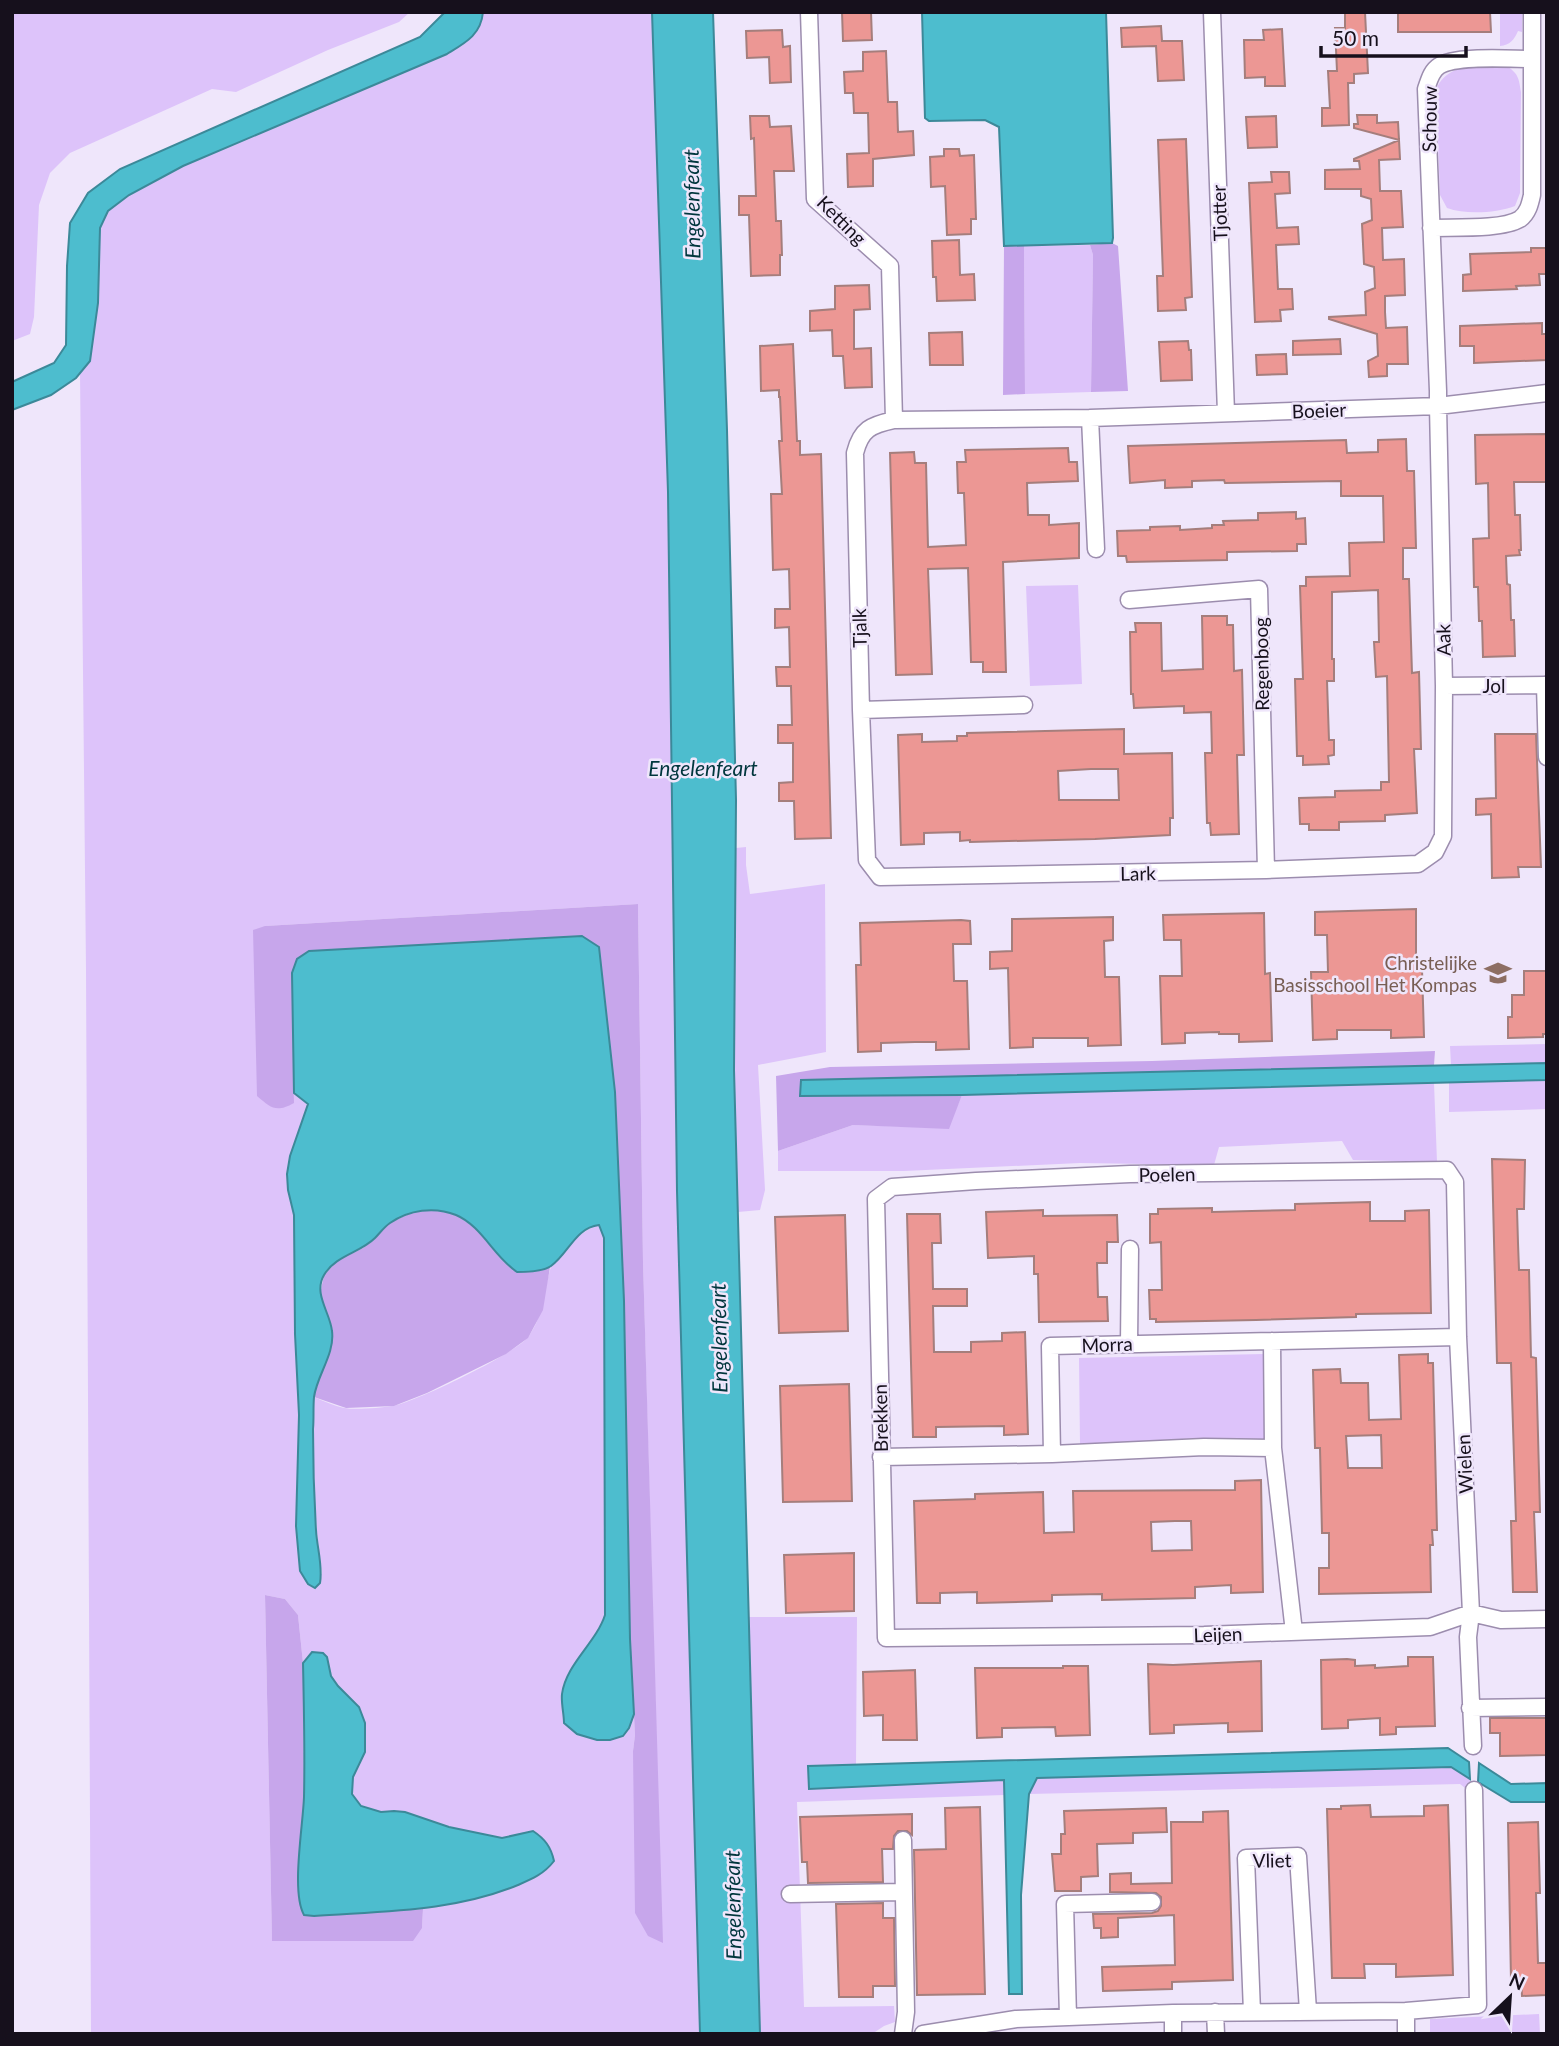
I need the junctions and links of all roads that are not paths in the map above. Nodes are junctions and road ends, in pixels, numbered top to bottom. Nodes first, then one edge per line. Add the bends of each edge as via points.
1 (809, 12) edge
2 (1212, 12) edge
3 (1532, 12) edge
4 (1532, 59) junction
5 (1431, 228) junction
6 (1547, 393) edge
7 (1438, 406) junction
8 (1226, 413) junction
9 (1090, 418) junction
10 (894, 420) junction
11 (1096, 549) dead end
12 (1129, 600) dead end
13 (1546, 685) edge
14 (1444, 686) junction
15 (1024, 705) dead end
16 (861, 710) junction
17 (1547, 757) edge
18 (867, 860) joint
19 (1418, 864) joint
20 (1266, 870) junction
21 (1455, 1182) joint
22 (876, 1199) joint
23 (1130, 1249) dead end
24 (1458, 1336) junction
25 (1272, 1341) junction
26 (1129, 1344) junction
27 (1273, 1448) junction
28 (1052, 1454) junction
29 (881, 1457) junction
30 (1471, 1614) junction
31 (1547, 1619) edge
32 (1294, 1632) junction
33 (886, 1638) joint
34 (1547, 1707) edge
35 (1470, 1708) junction
36 (1473, 1746) dead end
37 (1474, 1790) dead end
38 (903, 1840) dead end
39 (902, 1892) junction
40 (790, 1894) dead end
41 (1152, 1902) dead end
42 (1308, 2011) junction
43 (1406, 2011) junction
44 (1215, 2012) junction
45 (1252, 2012) junction
46 (1172, 2013) junction
47 (1068, 2017) junction
48 (904, 2034) edge
49 (923, 2034) edge
50 (1173, 2034) edge
51 (1216, 2034) edge
52 (1406, 2034) edge

1 - 10 street, Ketting via 815,199 890,266
2 - 8 street, Tjotter
3 - 4 street
4 - 5 street via 1530,206 1522,218 1507,225
4 - 5 street, Schouw via 1450,60 1430,76 1426,89
5 - 7 street, Schouw
6 - 7 street, Boeier
7 - 8 street, Boeier
7 - 14 street, Aak
8 - 9 street, Boeier
9 - 10 street, Boeier
9 - 11 street
10 - 16 street, Tjalk via 875,424 859,437 855,453
12 - 20 street, Regenboog via 1259,589
13 - 14 street, Jol
13 - 17 street, Jol
14 - 19 street, Aak via 1443,836 1435,852
15 - 16 street
16 - 18 street, Tjalk
18 - 20 street, Lark via 880,877
19 - 20 street, Lark
21 - 22 street, Poelen via 1447,1170 1130,1174 892,1187
21 - 24 street, Wielen
22 - 29 street, Brekken
23 - 26 street
24 - 25 street, Morra
24 - 30 street, Wielen
25 - 26 street, Morra
25 - 27 street
26 - 28 street, Morra via 1050,1346
27 - 28 street
27 - 32 street
28 - 29 street
29 - 33 street, Brekken
30 - 31 street, Leijen via 1501,1620
30 - 32 street, Leijen via 1430,1628
30 - 35 street, Wielen
32 - 33 street, Leijen
34 - 35 street
35 - 36 street, Wielen
37 - 43 street via 1478,2005
38 - 39 street
39 - 40 street
39 - 48 street
41 - 47 street via 1065,1904
42 - 43 street
42 - 45 street
42 - 45 street, Vliet via 1297,1856 1246,1858
43 - 52 street
44 - 45 street
44 - 46 street
44 - 51 street
46 - 47 street
46 - 50 street
47 - 49 street via 1016,2018

